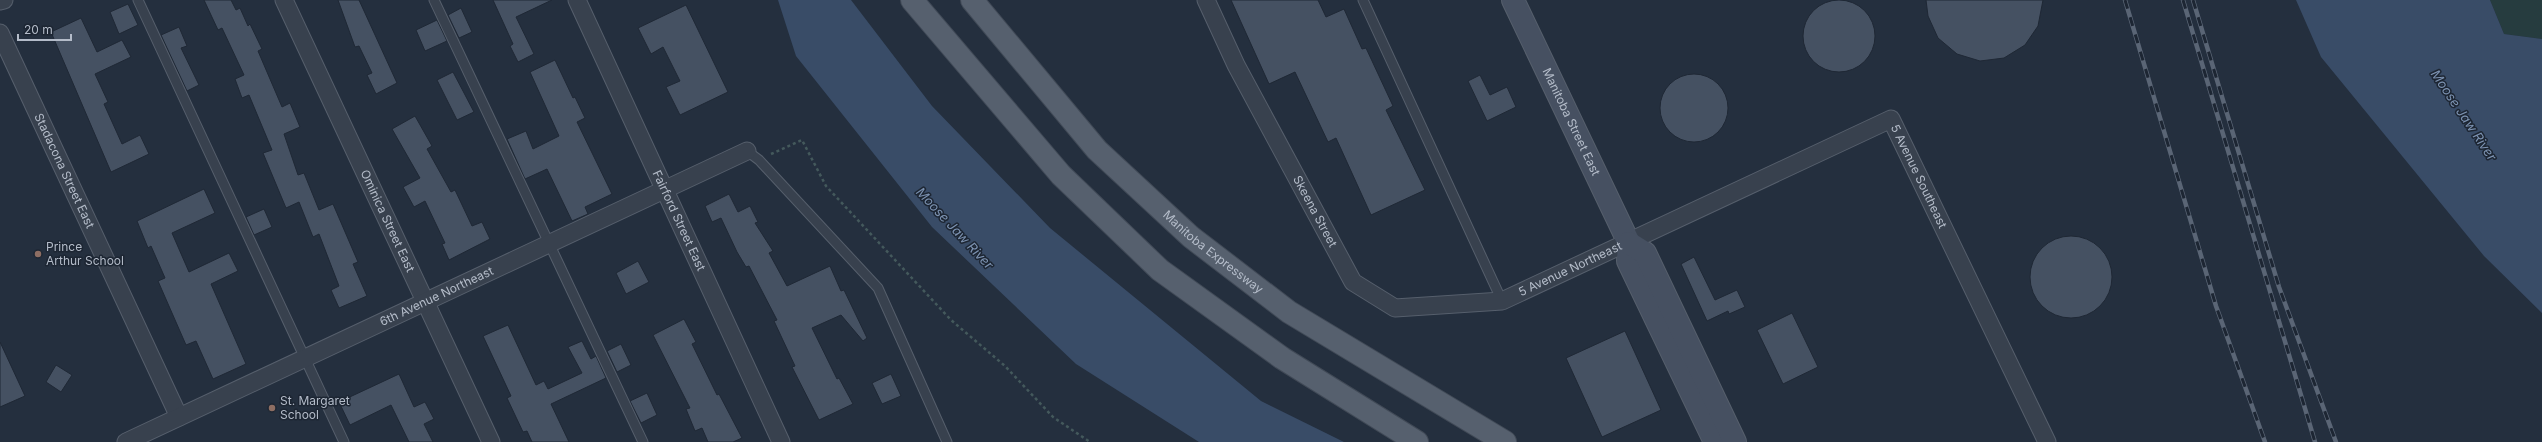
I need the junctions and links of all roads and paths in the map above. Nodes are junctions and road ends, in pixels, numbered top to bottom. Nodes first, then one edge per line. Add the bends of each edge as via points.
1 (4, 0) edge
2 (138, 0) edge
3 (284, 0) edge
4 (434, 0) edge
5 (577, 0) edge
6 (912, 0) edge
7 (972, 0) edge
8 (1206, 0) edge
9 (1363, 0) edge
10 (1513, 0) edge
11 (0, 1) edge
12 (0, 33) edge
13 (753, 155) junction
14 (663, 190) junction
15 (1633, 241) junction
16 (550, 243) junction
17 (1502, 301) junction
18 (425, 302) junction
19 (304, 356) junction
20 (179, 417) junction
21 (126, 442) edge
22 (344, 442) edge
23 (491, 442) edge
24 (643, 442) edge
25 (781, 442) edge
26 (947, 442) edge
27 (1090, 442) edge
28 (1417, 442) edge
29 (1505, 442) edge
30 (1715, 442) edge
31 (1735, 442) edge
32 (2047, 442) edge

1 - 11 street
2 - 19 lane
3 - 18 street, Ominica Street East
4 - 16 lane
5 - 14 street, Fairford Street East
6 - 28 main road via 1061,175 1160,270 1282,358
7 - 29 main road, Manitoba Expressway via 1097,150 1191,237 1289,312
8 - 17 street, Skeena Street via 1236,65 1353,282 1395,308
9 - 17 lane
10 - 15 street, Manitoba Street East
12 - 20 street, Stadacona Street East
13 - 14 street, 6th Avenue Northeast
13 - 26 lane via 878,288
13 - 27 path via 802,140 826,186 950,320 1005,366 1054,417
14 - 16 street, 6th Avenue Northeast
14 - 25 street, Fairford Street East
15 - 17 street, 5 Avenue Northeast
15 - 30 street, Manitoba Street East via 1628,261
15 - 31 street via 1645,253
15 - 32 street, 5 Avenue Southeast via 1891,119
16 - 18 street, 6th Avenue Northeast
16 - 24 lane
18 - 19 street, 6th Avenue Northeast
18 - 23 street, Ominica Street East
19 - 20 street, 6th Avenue Northeast
19 - 22 lane
20 - 21 street, 6th Avenue Northeast

